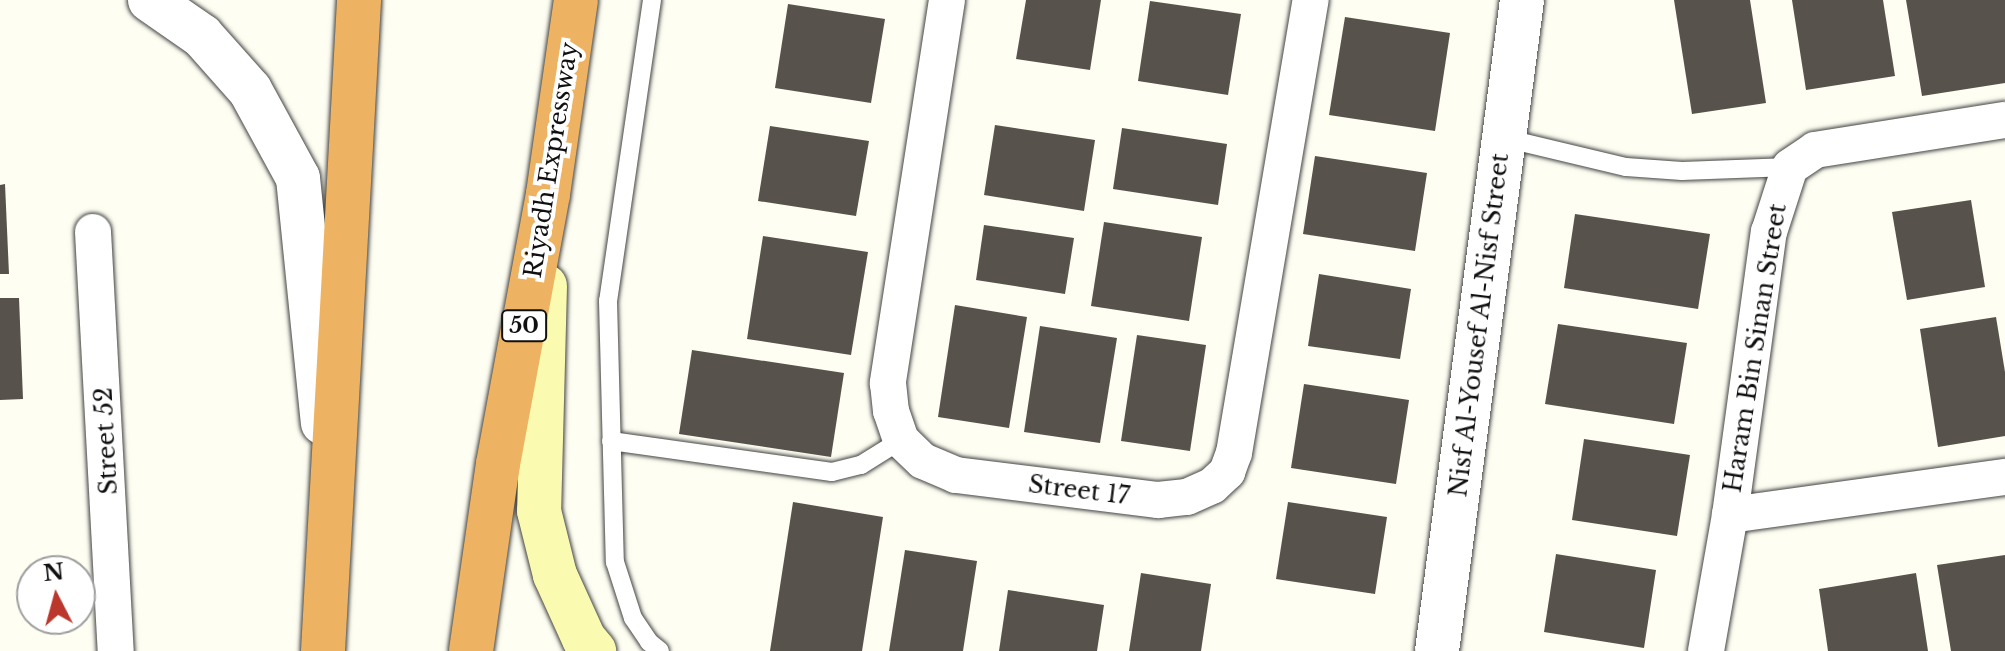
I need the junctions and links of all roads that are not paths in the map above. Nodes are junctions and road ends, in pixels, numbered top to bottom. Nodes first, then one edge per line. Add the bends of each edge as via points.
1 (150, 0) edge
2 (359, 0) edge
3 (576, 0) edge
4 (652, 0) edge
5 (947, 0) edge
6 (1311, 0) edge
7 (1522, 0) edge
8 (2005, 120) edge
9 (1504, 138) junction
10 (1790, 167) junction
11 (548, 194) junction
12 (93, 232) dead end
13 (901, 440) junction
14 (611, 441) junction
15 (2005, 477) edge
16 (332, 514) junction
17 (1730, 515) junction
18 (116, 651) edge
19 (323, 651) edge
20 (471, 651) edge
21 (594, 651) edge
22 (660, 651) edge
23 (1437, 651) edge
24 (1706, 651) edge

1 - 16 street via 202,36 250,90 298,178
2 - 16 highway
3 - 11 highway, Riyadh Expressway / 50
4 - 14 lane via 608,301
5 - 13 street via 888,383
6 - 13 street, Street 17 via 1227,472 1187,497 1158,500 956,475 923,461
7 - 9 street, Nisf Al-Yousef Al-Nisf Street
8 - 10 street via 1830,146
9 - 10 lane via 1626,167
9 - 23 street, Nisf Al-Yousef Al-Nisf Street
10 - 17 street, Haram Bin Sinan Street via 1769,232
11 - 20 highway, Riyadh Expressway / 50 via 498,464
11 - 21 main road via 539,511 555,575
12 - 18 street, Street 52
13 - 14 lane via 861,465 832,472
14 - 22 lane via 615,562 633,618
15 - 17 street, Haram Bin Sinan Street
16 - 19 highway
17 - 24 street, Haram Bin Sinan Street

